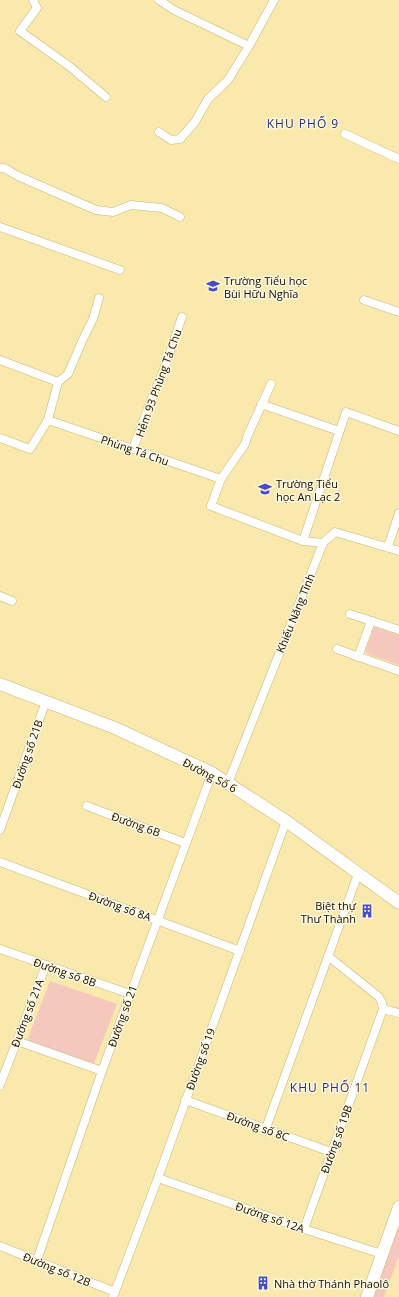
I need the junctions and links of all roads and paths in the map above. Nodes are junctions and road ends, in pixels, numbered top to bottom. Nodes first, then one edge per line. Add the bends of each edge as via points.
1 (33, 0) edge
2 (159, 0) edge
3 (274, 0) edge
4 (249, 46) junction
5 (106, 97) dead end
6 (159, 132) dead end
7 (345, 134) dead end
8 (399, 159) edge
9 (0, 168) edge
10 (180, 217) dead end
11 (0, 227) edge
12 (120, 270) dead end
13 (99, 298) dead end
14 (364, 300) dead end
15 (399, 312) edge
16 (182, 317) dead end
17 (0, 360) edge
18 (58, 382) junction
19 (271, 384) dead end
20 (262, 404) junction
21 (48, 420) junction
22 (339, 431) junction
23 (399, 431) edge
24 (0, 438) edge
25 (133, 449) junction
26 (221, 479) junction
27 (399, 513) edge
28 (303, 541) junction
29 (323, 543) junction
30 (388, 547) junction
31 (399, 551) edge
32 (0, 596) edge
33 (12, 601) dead end
34 (350, 614) dead end
35 (371, 621) junction
36 (399, 630) edge
37 (337, 649) dead end
38 (358, 657) junction
39 (399, 671) edge
40 (0, 684) edge
41 (46, 701) junction
42 (212, 773) junction
43 (228, 783) junction
44 (87, 806) dead end
45 (286, 821) junction
46 (0, 830) edge
47 (185, 843) junction
48 (0, 862) edge
49 (358, 874) junction
50 (399, 903) edge
51 (158, 919) junction
52 (0, 949) edge
53 (240, 951) junction
54 (328, 956) junction
55 (46, 965) junction
56 (130, 994) junction
57 (383, 1010) junction
58 (399, 1013) edge
59 (16, 1041) junction
60 (102, 1071) junction
61 (0, 1085) edge
62 (185, 1100) junction
63 (266, 1128) junction
64 (331, 1152) junction
65 (158, 1178) junction
66 (399, 1207) edge
67 (304, 1229) junction
68 (0, 1246) edge
69 (382, 1254) junction
70 (37, 1260) junction
71 (114, 1294) edge
72 (366, 1297) edge

1 - 5 street via 36,8 20,31 69,66
2 - 4 street via 174,10
3 - 4 street
4 - 6 street via 228,80 208,99 195,122 180,139 171,140
7 - 8 street
9 - 10 street via 96,210 113,212 131,205 162,208
11 - 12 street
13 - 18 street via 93,319 68,374
14 - 15 street
16 - 25 street, Hẻm 93 Phùng Tá Chu
17 - 18 street
18 - 21 street
19 - 20 street
20 - 22 street
20 - 26 street via 245,444
21 - 24 street via 30,449
21 - 25 street, Phùng Tá Chu
22 - 23 street via 346,412
22 - 28 street
25 - 26 street, Phùng Tá Chu
26 - 28 street via 211,506
27 - 30 street
28 - 29 street
29 - 30 street via 335,532
29 - 43 street, Khiếu Năng Tĩnh
30 - 31 street
32 - 33 street
34 - 35 street
35 - 36 street
35 - 38 street
37 - 38 street
38 - 39 street
40 - 41 street, Đường Số 6
41 - 42 street, Đường Số 6 via 115,728
41 - 46 street, Đường số 21B
42 - 43 street, Đường Số 6
42 - 47 street, Đường số 21
43 - 45 street, Đường Số 6
44 - 47 street, Đường 6B
45 - 49 street, Đường Số 6
45 - 53 street, Đường số 19
47 - 51 street, Đường số 21
48 - 51 street, Đường số 8A
49 - 50 street, Đường Số 6
49 - 54 street
51 - 53 street, Đường số 8A
51 - 56 street, Đường số 21
52 - 55 street, Đường số 8B
53 - 62 street, Đường số 19
54 - 57 street via 379,997
54 - 63 street
55 - 56 street, Đường số 8B
55 - 59 street, Đường số 21A
56 - 60 street, Đường số 21
57 - 58 street
57 - 64 street, Đường số 19B
59 - 60 street
59 - 61 street, Đường số 21A
60 - 70 street, Đường số 21
62 - 63 street, Đường số 8C
62 - 65 street, Đường số 19
63 - 64 street, Đường số 8C
64 - 67 street, Đường số 19B
65 - 67 street, Đường số 12A
65 - 71 street, Đường số 19
66 - 69 street
67 - 69 street, Đường số 12A
68 - 70 street, Đường số 12B
69 - 72 street
70 - 71 street, Đường số 12B

